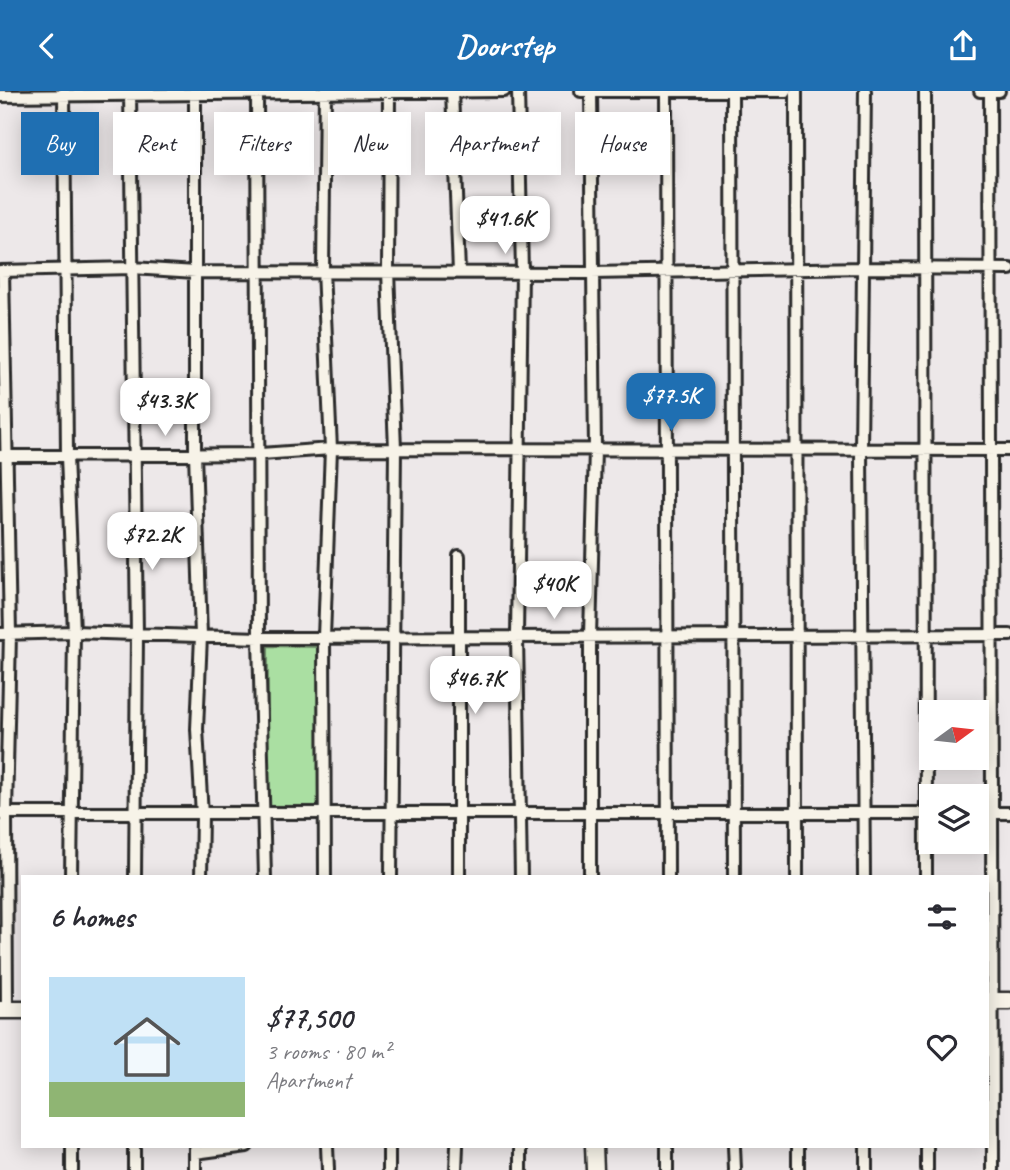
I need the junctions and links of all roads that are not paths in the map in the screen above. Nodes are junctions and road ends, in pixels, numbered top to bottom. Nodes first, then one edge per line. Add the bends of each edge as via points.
1 (504, 91) edge
2 (518, 91) edge
3 (581, 91) edge
4 (591, 91) edge
5 (786, 91) edge
6 (796, 91) edge
7 (864, 91) edge
8 (925, 91) edge
9 (980, 91) edge
10 (990, 91) edge
11 (999, 91) edge
12 (64, 92) edge
13 (130, 92) edge
14 (195, 92) edge
15 (257, 92) edge
16 (325, 92) edge
17 (452, 92) edge
18 (666, 92) edge
19 (732, 92) edge
20 (388, 93) edge
21 (0, 96) edge
22 (132, 268) junction
23 (865, 268) junction
24 (66, 269) junction
25 (796, 269) junction
26 (925, 269) junction
27 (991, 269) junction
28 (1010, 269) edge
29 (260, 270) junction
30 (323, 270) junction
31 (2, 271) edge
32 (388, 271) junction
33 (732, 271) junction
34 (196, 272) junction
35 (459, 272) junction
36 (522, 272) junction
37 (667, 272) junction
38 (591, 273) junction
39 (331, 449) junction
40 (394, 449) junction
41 (521, 449) junction
42 (595, 449) junction
43 (669, 449) junction
44 (732, 449) junction
45 (796, 449) junction
46 (861, 450) junction
47 (926, 450) junction
48 (991, 450) junction
49 (1010, 450) edge
50 (195, 453) junction
51 (261, 454) junction
52 (133, 455) junction
53 (2, 456) edge
54 (67, 456) junction
55 (459, 556) dead end
56 (74, 632) junction
57 (5, 634) edge
58 (137, 634) junction
59 (1010, 635) edge
60 (201, 636) junction
61 (393, 636) junction
62 (517, 636) junction
63 (590, 636) junction
64 (667, 636) junction
65 (862, 636) junction
66 (926, 636) junction
67 (991, 636) junction
68 (324, 637) junction
69 (460, 637) junction
70 (733, 637) junction
71 (797, 637) junction
72 (259, 638) junction
73 (929, 784) edge
74 (72, 812) junction
75 (3, 813) edge
76 (135, 813) junction
77 (458, 813) junction
78 (919, 813) edge
79 (992, 813) junction
80 (1010, 813) edge
81 (391, 814) junction
82 (590, 814) junction
83 (668, 814) junction
84 (733, 814) junction
85 (797, 814) junction
86 (864, 814) junction
87 (202, 815) junction
88 (264, 815) junction
89 (325, 815) junction
90 (522, 815) junction
91 (927, 854) edge
92 (71, 875) edge
93 (135, 875) edge
94 (201, 875) edge
95 (265, 875) edge
96 (326, 875) edge
97 (391, 875) edge
98 (459, 875) edge
99 (521, 875) edge
100 (590, 875) edge
101 (668, 875) edge
102 (734, 875) edge
103 (797, 875) edge
104 (864, 875) edge
105 (926, 875) edge
106 (990, 1001) edge
107 (1010, 1001) edge
108 (10, 1010) edge
109 (72, 1148) edge
110 (134, 1148) edge
111 (221, 1148) edge
112 (327, 1148) edge
113 (389, 1148) edge
114 (457, 1148) edge
115 (521, 1148) edge
116 (594, 1148) edge
117 (667, 1148) edge
118 (734, 1148) edge
119 (798, 1148) edge
120 (866, 1148) edge
121 (927, 1148) edge
122 (195, 1150) edge
123 (72, 1170) edge
124 (134, 1170) edge
125 (195, 1170) edge
126 (328, 1170) edge
127 (389, 1170) edge
128 (456, 1170) edge
129 (522, 1170) edge
130 (595, 1170) edge
131 (667, 1170) edge
132 (734, 1170) edge
133 (798, 1170) edge
134 (866, 1170) edge
135 (927, 1170) edge
136 (993, 1170) edge

1 - 17 street
2 - 36 street
3 - 4 street
4 - 18 street
4 - 38 street
5 - 19 street
6 - 25 street
7 - 23 street
8 - 26 street
9 - 10 street
10 - 11 street
10 - 27 street
12 - 13 street
12 - 21 street
12 - 24 street
13 - 14 street
13 - 22 street
14 - 15 street
14 - 34 street
15 - 16 street
15 - 29 street
16 - 20 street
16 - 30 street
17 - 20 street
17 - 35 street
18 - 19 street
18 - 37 street
19 - 33 street
20 - 32 street
22 - 24 street
22 - 34 street
22 - 52 street
23 - 25 street
23 - 26 street
23 - 46 street
24 - 31 street
24 - 54 street
25 - 33 street
25 - 45 street
26 - 27 street
26 - 47 street
27 - 28 street
27 - 48 street
29 - 30 street
29 - 34 street
29 - 51 street
30 - 32 street
30 - 39 street
31 - 53 street
32 - 35 street
32 - 40 street
33 - 37 street
33 - 44 street
34 - 50 street
35 - 36 street
36 - 38 street
36 - 41 street
37 - 38 street
37 - 43 street
38 - 42 street
39 - 40 street
39 - 51 street
39 - 68 street
40 - 41 street
40 - 61 street
41 - 42 street
41 - 62 street
42 - 43 street
42 - 63 street
43 - 44 street
43 - 64 street
44 - 45 street
44 - 70 street
45 - 46 street
45 - 71 street
46 - 47 street
46 - 65 street
47 - 48 street
47 - 66 street
48 - 49 street
48 - 67 street
50 - 51 street
50 - 52 street
50 - 60 street
51 - 72 street
52 - 54 street
52 - 58 street
53 - 54 street
53 - 57 street
54 - 56 street
55 - 69 street
56 - 57 street
56 - 58 street
56 - 74 street
57 - 75 street
58 - 60 street
58 - 76 street
59 - 67 street
60 - 72 street
60 - 87 street via 197,729
61 - 68 street
61 - 69 street
61 - 81 street
62 - 63 street
62 - 69 street
62 - 90 street
63 - 64 street
63 - 82 street
64 - 70 street
64 - 83 street
65 - 66 street
65 - 71 street
65 - 86 street
66 - 67 street
66 - 73 street
67 - 79 street
68 - 72 street
68 - 89 street
69 - 77 street
70 - 71 street
70 - 84 street
71 - 85 street
72 - 88 street
74 - 75 street
74 - 76 street
74 - 92 street
75 - 108 street
76 - 87 street
76 - 93 street
77 - 81 street
77 - 90 street
77 - 98 street
78 - 86 street
79 - 80 street
79 - 106 street
81 - 89 street
81 - 97 street
82 - 83 street
82 - 90 street
82 - 100 street
83 - 84 street
83 - 101 street
84 - 85 street
84 - 102 street
85 - 86 street
85 - 103 street
86 - 104 street
87 - 88 street
87 - 94 street
88 - 89 street
88 - 95 street
89 - 96 street
90 - 99 street
91 - 105 street
106 - 107 main road
106 - 136 street
109 - 123 street
110 - 124 street
111 - 122 street
112 - 126 street
113 - 127 street
114 - 128 street
115 - 129 street
116 - 130 main road
117 - 131 street
118 - 132 street
119 - 133 street
120 - 134 street
121 - 135 street
122 - 125 street

